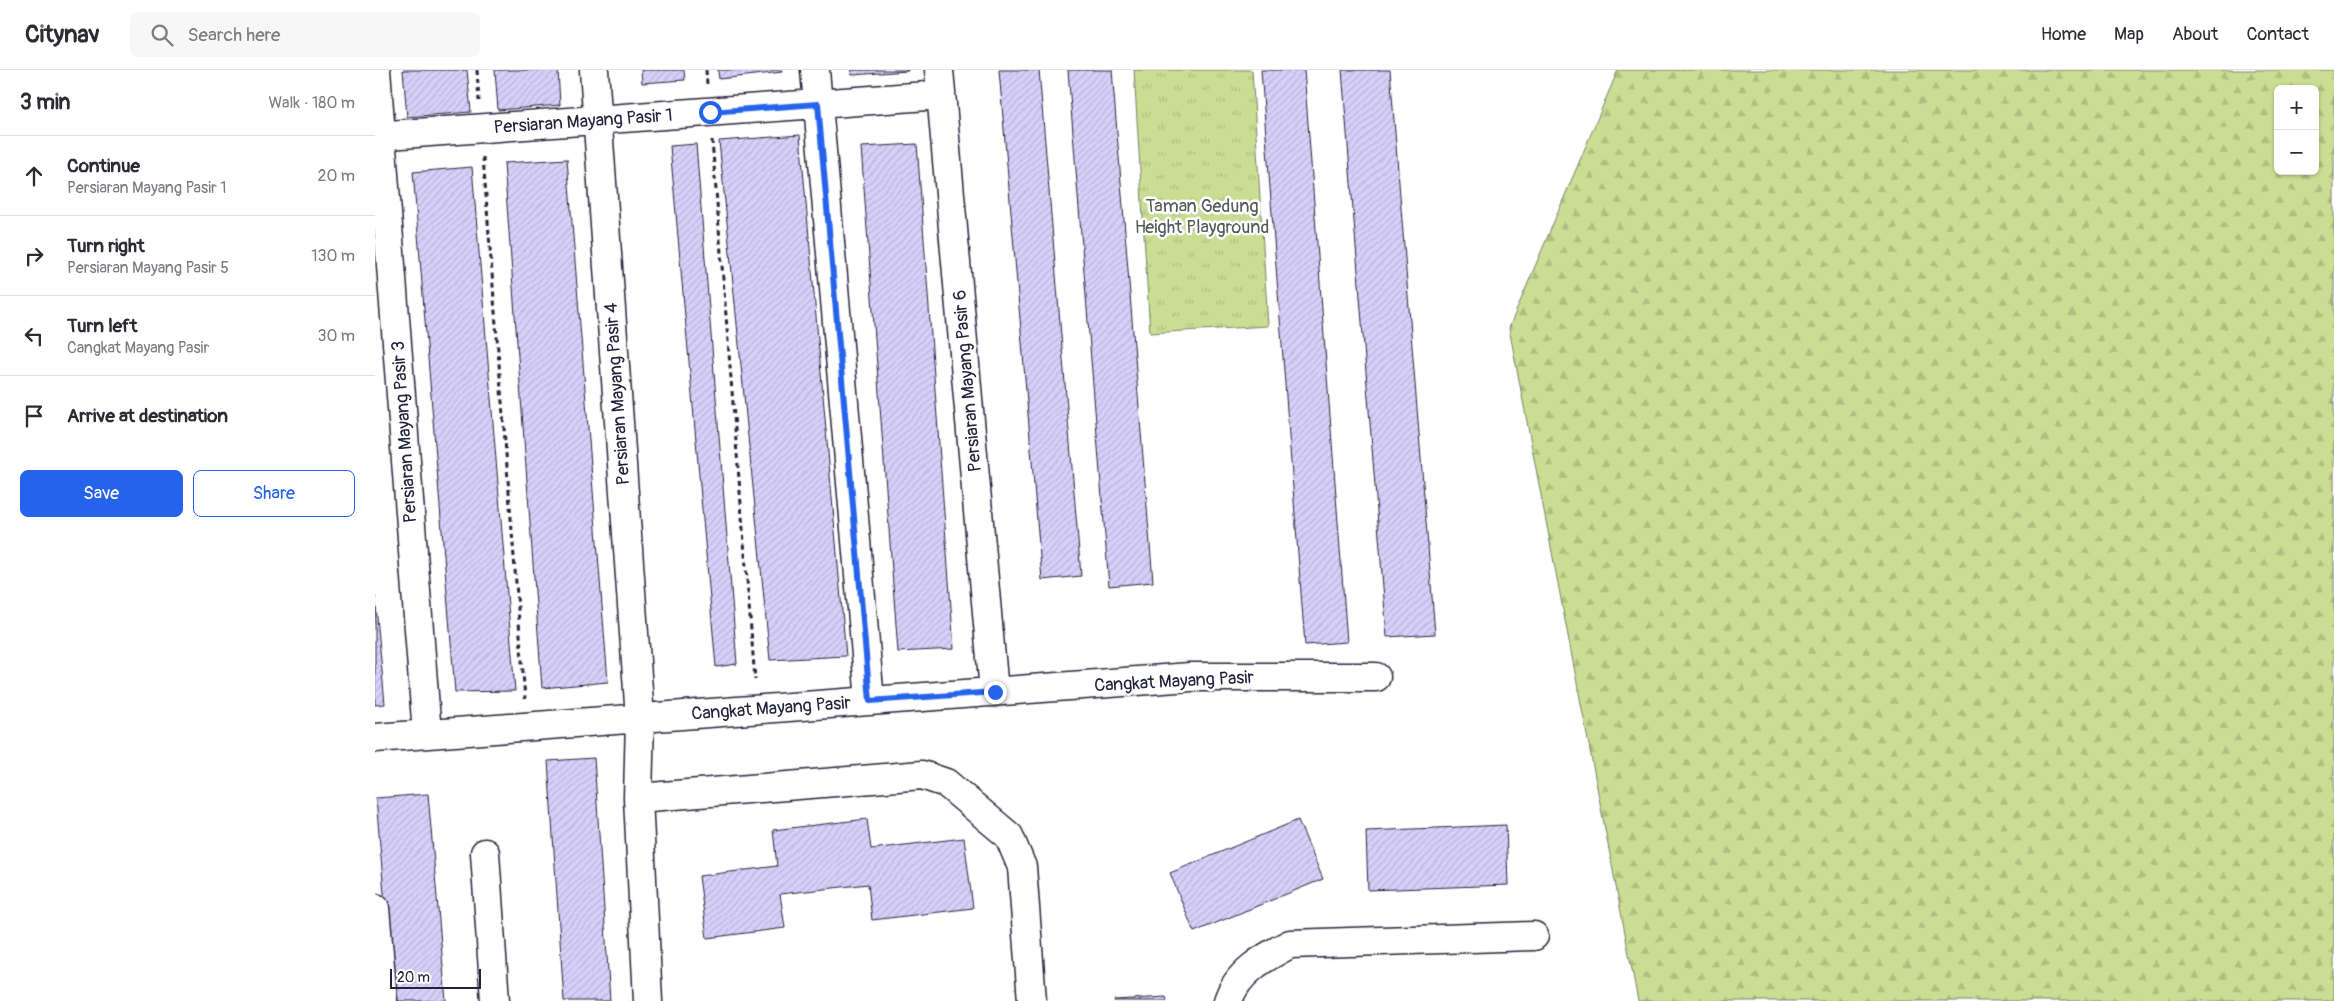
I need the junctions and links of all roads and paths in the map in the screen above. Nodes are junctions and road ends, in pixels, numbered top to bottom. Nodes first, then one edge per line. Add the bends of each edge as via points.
1 (376, 70) edge
2 (477, 70) edge
3 (594, 70) edge
4 (706, 70) edge
5 (815, 70) edge
6 (940, 82) edge
7 (818, 104) junction
8 (710, 112) junction
9 (597, 120) junction
10 (481, 129) junction
11 (378, 136) edge
12 (1376, 676) dead end
13 (995, 692) junction
14 (870, 701) junction
15 (757, 709) junction
16 (640, 718) junction
17 (527, 727) junction
18 (427, 734) junction
19 (375, 738) edge
20 (638, 798) junction
21 (485, 853) dead end
22 (375, 908) edge
23 (1533, 936) dead end
24 (383, 1001) edge
25 (495, 1001) edge
26 (648, 1001) edge
27 (1032, 1001) edge
28 (1228, 1001) edge

1 - 11 street, Persiaran Mayang Pasir 3
2 - 10 path
3 - 9 street, Persiaran Mayang Pasir 4
4 - 8 path
5 - 7 street
6 - 7 street, Persiaran Mayang Pasir 1
6 - 13 street, Persiaran Mayang Pasir 6
7 - 8 street, Persiaran Mayang Pasir 1
7 - 14 street
8 - 9 street, Persiaran Mayang Pasir 1
8 - 15 path
9 - 10 street, Persiaran Mayang Pasir 1
9 - 16 street, Persiaran Mayang Pasir 4
10 - 11 street, Persiaran Mayang Pasir 1
10 - 17 path
11 - 18 street, Persiaran Mayang Pasir 3
12 - 13 street, Cangkat Mayang Pasir via 1190,677
13 - 14 street, Cangkat Mayang Pasir
14 - 15 street, Cangkat Mayang Pasir
15 - 16 street, Cangkat Mayang Pasir
16 - 17 street, Cangkat Mayang Pasir
16 - 20 street, Persiaran Mayang Pasir 4
17 - 18 street, Cangkat Mayang Pasir
18 - 19 street, Cangkat Mayang Pasir
20 - 26 street, Persiaran Mayang Pasir 4
20 - 27 street via 921,774 946,783 1009,836 1022,868
21 - 25 street
22 - 24 street
23 - 28 street via 1291,944 1265,957 1243,975

